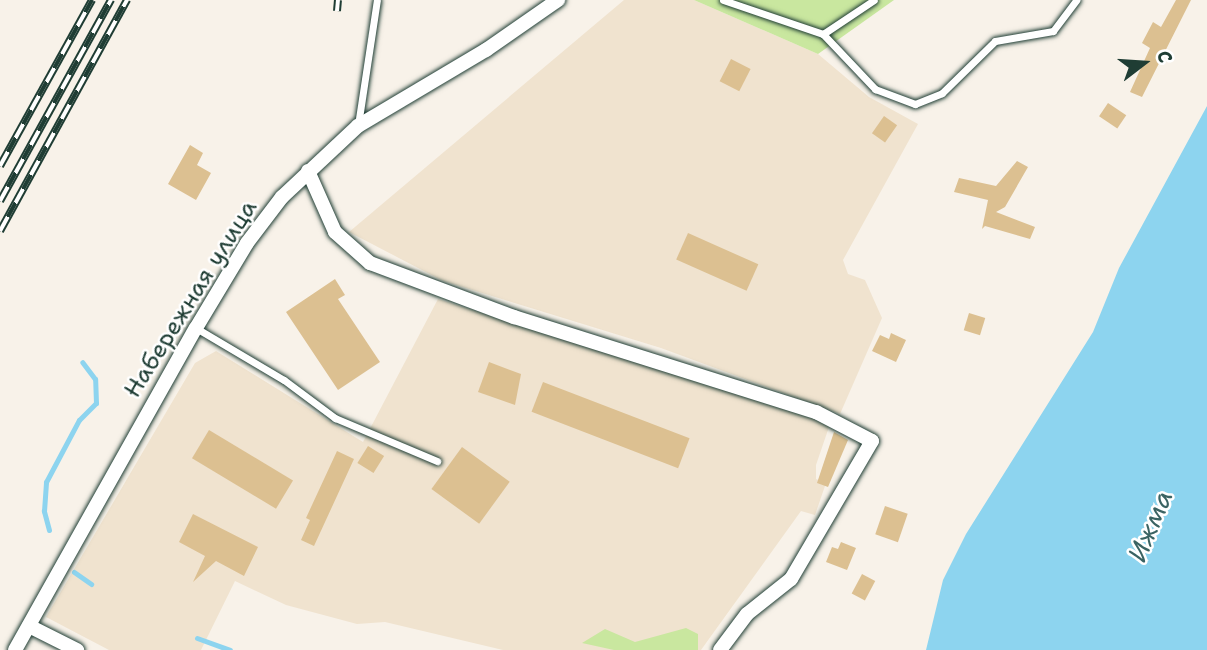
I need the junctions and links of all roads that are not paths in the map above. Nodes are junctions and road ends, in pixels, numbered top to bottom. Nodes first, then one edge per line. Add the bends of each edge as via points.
1 (377, 0) edge
2 (558, 0) edge
3 (723, 0) edge
4 (874, 0) edge
5 (1076, 0) edge
6 (823, 34) junction
7 (358, 126) junction
8 (308, 171) junction
9 (196, 328) junction
10 (437, 461) dead end
11 (29, 626) junction
12 (15, 650) edge
13 (77, 650) edge
14 (720, 650) edge

1 - 7 lane
2 - 7 street, Набережная улица via 486,50
3 - 6 lane
4 - 6 lane
5 - 6 lane via 1053,31 995,41 942,93 915,104 875,89
7 - 8 street, Набережная улица
8 - 9 street, Набережная улица via 255,231
8 - 14 street via 335,232 370,263 514,317 816,412 872,441 797,571 747,614
9 - 10 lane via 284,380 335,418
9 - 11 street, Набережная улица
11 - 12 street, Набережная улица
11 - 13 street

